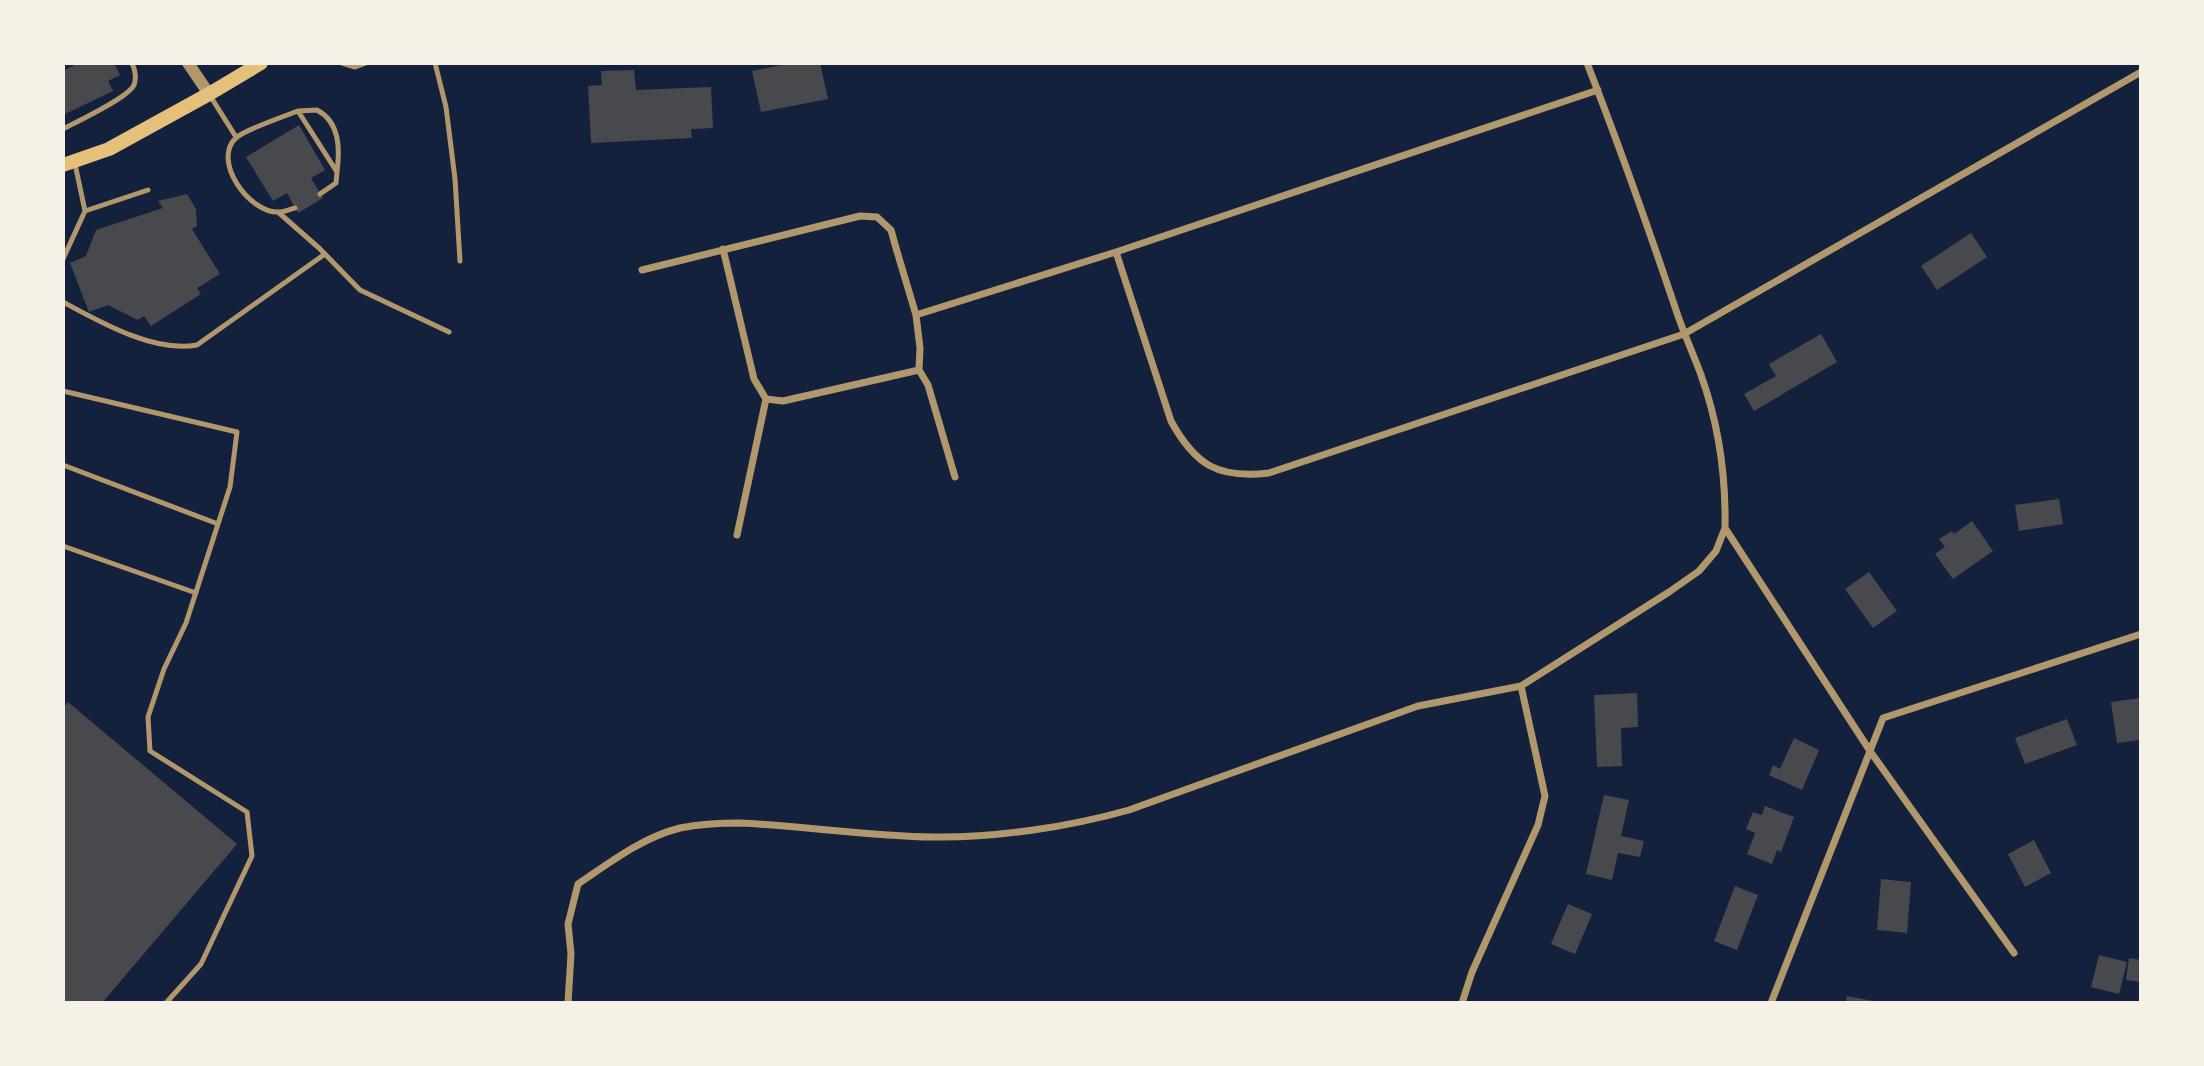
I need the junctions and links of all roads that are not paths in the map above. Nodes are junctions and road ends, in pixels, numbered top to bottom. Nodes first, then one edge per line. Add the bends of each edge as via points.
1 (132, 63) edge
2 (188, 63) edge
3 (261, 63) edge
4 (342, 63) edge
5 (366, 63) edge
6 (435, 63) edge
7 (1587, 63) edge
8 (2141, 72) edge
9 (1598, 90) junction
10 (209, 94) junction
11 (298, 111) junction
12 (63, 129) edge
13 (236, 138) junction
14 (69, 163) edge
15 (337, 172) junction
16 (148, 190) dead end
17 (320, 194) dead end
18 (295, 208) dead end
19 (85, 211) junction
20 (278, 212) junction
21 (723, 249) junction
22 (1116, 252) junction
23 (325, 254) junction
24 (63, 259) edge
25 (460, 261) dead end
26 (642, 270) dead end
27 (63, 302) edge
28 (916, 315) junction
29 (449, 332) dead end
30 (1684, 334) junction
31 (919, 370) junction
32 (63, 391) edge
33 (766, 399) junction
34 (63, 465) edge
35 (955, 477) dead end
36 (218, 524) junction
37 (1725, 528) junction
38 (737, 535) dead end
39 (63, 546) edge
40 (196, 593) junction
41 (2141, 634) edge
42 (1521, 686) junction
43 (1870, 751) junction
44 (2014, 953) dead end
45 (166, 1003) edge
46 (568, 1003) edge
47 (1462, 1003) edge
48 (1772, 1003) edge

1 - 12 lane via 135,83 126,95
2 - 10 street
3 - 10 main road
4 - 5 lane via 355,67
6 - 25 lane via 455,179
7 - 9 street
8 - 30 street
9 - 22 street
9 - 30 street
10 - 13 lane
10 - 14 main road via 109,149
11 - 13 lane
11 - 15 lane
11 - 15 lane via 317,110 332,123 339,148
13 - 20 lane via 229,151 228,169 251,202
14 - 19 lane
15 - 17 lane via 335,183
16 - 19 lane
18 - 20 lane
19 - 24 lane
20 - 23 lane
21 - 26 street
21 - 28 street via 860,216 877,217 891,230
21 - 33 street via 754,379
22 - 28 street
22 - 30 street via 1181,441 1211,467 1231,474 1269,472
23 - 27 lane via 197,345 182,348 104,324
23 - 29 lane via 360,290
28 - 31 street
30 - 37 street via 1701,375 1720,445
31 - 33 street via 783,401
31 - 35 street via 928,385
32 - 36 lane via 237,432 230,487
33 - 38 street
34 - 36 lane
36 - 40 lane
37 - 42 street via 1716,551 1699,571
37 - 43 street
39 - 40 lane
40 - 45 lane via 148,717 150,751 247,811 252,856 201,964
41 - 43 street via 1883,718
42 - 46 street via 1418,706 1098,819 935,837 779,825 711,823 678,829 622,854 578,884 568,924
42 - 47 street via 1545,796 1538,825
43 - 44 street
43 - 48 street

